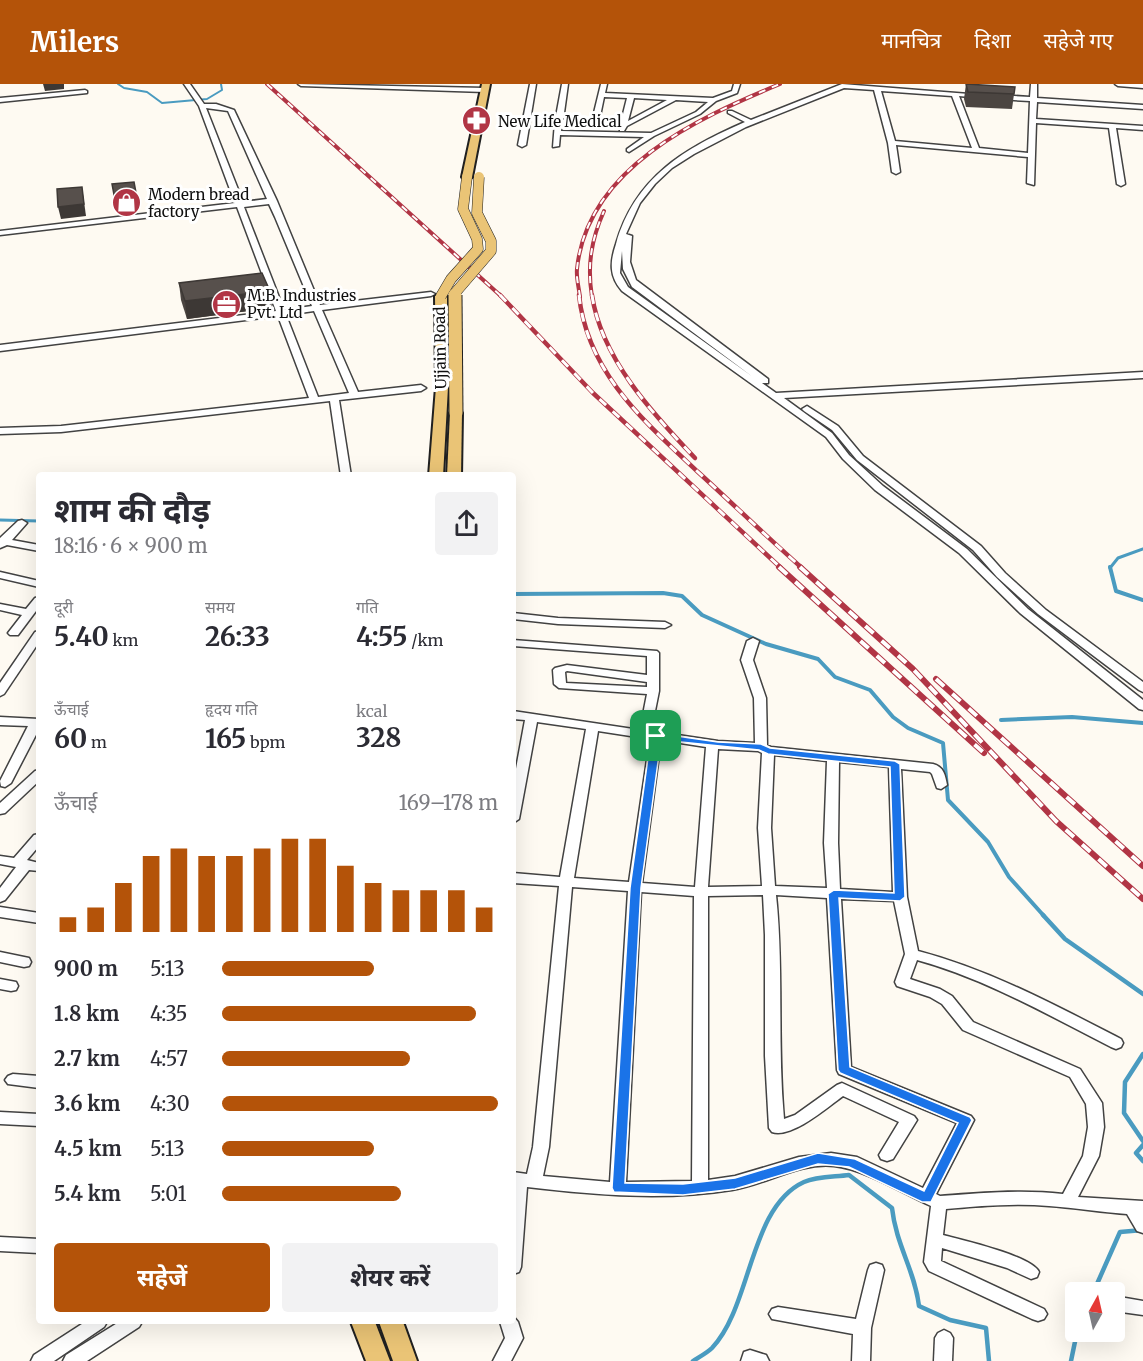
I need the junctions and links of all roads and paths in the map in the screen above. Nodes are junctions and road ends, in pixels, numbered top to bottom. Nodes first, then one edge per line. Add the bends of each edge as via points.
1 (187, 84) edge
2 (301, 84) edge
3 (496, 84) edge
4 (533, 84) edge
5 (565, 84) edge
6 (604, 84) edge
7 (737, 84) edge
8 (1034, 84) edge
9 (1118, 84) edge
10 (845, 85) edge
11 (389, 86) edge
12 (1143, 86) edge
13 (486, 87) edge
14 (877, 89) junction
15 (85, 92) dead end
16 (955, 94) junction
17 (600, 95) junction
18 (631, 97) junction
19 (675, 98) junction
20 (1032, 99) junction
21 (0, 100) edge
22 (714, 100) junction
23 (200, 101) junction
24 (1143, 107) edge
25 (730, 112) dead end
26 (1032, 121) junction
27 (558, 122) junction
28 (595, 123) junction
29 (752, 123) junction
30 (624, 124) junction
31 (1112, 126) junction
32 (483, 127) junction
33 (1143, 128) edge
34 (557, 133) junction
35 (622, 134) junction
36 (652, 135) junction
37 (892, 143) junction
38 (522, 145) dead end
39 (555, 146) dead end
40 (628, 150) dead end
41 (976, 150) junction
42 (1031, 155) junction
43 (673, 166) junction
44 (896, 172) dead end
45 (473, 177) junction
46 (1031, 183) dead end
47 (1121, 184) dead end
48 (273, 201) junction
49 (241, 204) junction
50 (0, 233) edge
51 (431, 294) dead end
52 (315, 310) junction
53 (282, 314) junction
54 (0, 348) edge
55 (1143, 375) edge
56 (421, 388) dead end
57 (785, 395) junction
58 (773, 396) junction
59 (355, 397) junction
60 (334, 399) junction
61 (315, 401) junction
62 (0, 426) edge
63 (0, 431) edge
64 (345, 472) edge
65 (436, 472) edge
66 (454, 472) edge
67 (22, 523) dead end
68 (1, 543) edge
69 (36, 548) edge
70 (0, 575) edge
71 (36, 583) edge
72 (36, 604) edge
73 (0, 607) edge
74 (29, 613) junction
75 (516, 616) edge
76 (666, 625) dead end
77 (14, 633) dead end
78 (36, 638) edge
79 (753, 641) dead end
80 (516, 643) edge
81 (653, 685) junction
82 (1143, 688) edge
83 (0, 692) edge
84 (1143, 706) edge
85 (516, 715) edge
86 (531, 717) junction
87 (0, 721) edge
88 (36, 723) edge
89 (36, 726) edge
90 (592, 728) junction
91 (651, 735) junction
92 (712, 744) junction
93 (764, 749) junction
94 (833, 759) junction
95 (895, 764) junction
96 (36, 776) edge
97 (2, 783) edge
98 (941, 785) dead end
99 (23, 786) junction
100 (516, 802) edge
101 (0, 810) edge
102 (36, 844) edge
103 (0, 860) edge
104 (27, 864) edge
105 (516, 878) edge
106 (566, 883) junction
107 (635, 888) junction
108 (769, 890) junction
109 (702, 892) junction
110 (834, 894) junction
111 (0, 897) edge
112 (900, 897) junction
113 (0, 912) edge
114 (36, 918) edge
115 (912, 954) junction
116 (0, 957) edge
117 (24, 962) dead end
118 (1116, 1043) dead end
119 (13, 1080) dead end
120 (36, 1082) edge
121 (0, 1118) edge
122 (36, 1120) edge
123 (887, 1155) dead end
124 (522, 1180) edge
125 (618, 1188) junction
126 (700, 1188) junction
127 (933, 1201) junction
128 (1067, 1202) junction
129 (1138, 1208) edge
130 (1143, 1226) edge
131 (516, 1239) edge
132 (934, 1239) junction
133 (0, 1244) edge
134 (36, 1246) edge
135 (876, 1270) dead end
136 (1031, 1272) dead end
137 (1125, 1305) edge
138 (1143, 1308) edge
139 (778, 1314) dead end
140 (1038, 1314) dead end
141 (95, 1324) edge
142 (130, 1324) edge
143 (364, 1324) edge
144 (392, 1324) edge
145 (510, 1324) edge
146 (862, 1328) junction
147 (944, 1338) dead end
148 (374, 1360) edge
149 (40, 1361) edge
150 (72, 1361) edge
151 (405, 1361) edge
152 (502, 1361) edge
153 (750, 1361) edge
154 (760, 1361) edge
155 (861, 1361) edge
156 (943, 1361) edge

1 - 23 street
2 - 11 street
3 - 32 main road, Ujjain Road
4 - 38 street
5 - 27 street
6 - 17 street
7 - 22 street via 735,92
8 - 20 street
9 - 12 street
10 - 14 street
10 - 29 street
11 - 13 street
13 - 32 main road, Ujjain Road
14 - 16 street
14 - 37 street
15 - 21 street
16 - 20 street
16 - 41 street
17 - 18 street
17 - 28 street
18 - 19 street
18 - 30 street
19 - 22 street
19 - 30 street
20 - 24 street
20 - 26 street
22 - 36 street via 698,113
23 - 48 street via 231,110
23 - 49 street
25 - 29 street
26 - 31 street
26 - 42 street
27 - 28 street
27 - 34 street
28 - 30 street
29 - 43 street via 685,155
30 - 35 street
31 - 33 street
31 - 47 street
32 - 45 main road
32 - 45 main road, Ujjain Road
34 - 35 street
34 - 39 street
35 - 36 street
36 - 40 street
37 - 41 street
37 - 44 street
41 - 42 street
42 - 46 street
43 - 57 street via 673,171 640,209 626,242 629,278
43 - 58 street via 653,182 631,211 614,263 615,278
45 - 65 main road, bridge via 464,209 479,244 474,256 451,279 441,296 442,387
45 - 66 main road, Ujjain Road, bridge via 477,213 491,241 491,251 455,294
48 - 49 street
48 - 52 street
49 - 50 street
49 - 53 street
51 - 52 street
52 - 53 street
52 - 59 street
53 - 54 street
53 - 61 street
55 - 57 street
56 - 59 street
57 - 58 street
57 - 82 street via 835,428 860,458 977,548 1042,612
58 - 84 street via 829,435 879,488 963,551 1024,611
59 - 60 street
60 - 61 street
60 - 64 street
61 - 63 street via 62,429
62 - 63 street
67 - 68 street
68 - 69 street
70 - 71 street
72 - 74 street
73 - 74 street
74 - 77 street
75 - 76 street
78 - 83 street
79 - 93 street via 747,660 760,698
80 - 81 street via 653,653
81 - 81 street via 567,668 559,670 560,684 564,686
81 - 91 street
85 - 86 street
86 - 90 street
86 - 100 street
87 - 88 street
89 - 97 street
90 - 91 street
90 - 106 street
91 - 92 street
91 - 107 street
92 - 93 street
92 - 109 street
93 - 94 street
93 - 108 street
94 - 95 street
94 - 110 street
95 - 98 street via 937,770
95 - 112 street
96 - 99 street
97 - 99 street
99 - 101 street
102 - 104 street
103 - 104 street
104 - 111 street
105 - 106 street
106 - 107 street
106 - 124 street via 541,1148
107 - 109 street
107 - 125 street
108 - 109 street
108 - 110 street
108 - 123 street via 772,1085 777,1128 800,1119 842,1089 909,1120
109 - 126 street
110 - 112 street
110 - 127 street via 844,1070 966,1120
112 - 115 street
113 - 114 street
115 - 118 street via 974,973
115 - 128 street via 902,982 938,995 950,1003 968,1026 1075,1072 1095,1103 1091,1156
116 - 117 street
119 - 120 street
121 - 122 street
124 - 125 street
124 - 131 street
125 - 126 street
126 - 127 street via 735,1183 818,1158 851,1162
127 - 128 street
127 - 132 street
128 - 129 street
129 - 130 street
132 - 136 street via 1011,1262
132 - 140 street via 935,1266
133 - 134 street
135 - 146 street
137 - 138 street
139 - 146 street
141 - 149 street
142 - 150 street
143 - 148 main road
144 - 151 main road
145 - 152 street via 514,1338
146 - 155 street
147 - 156 street
153 - 154 street

